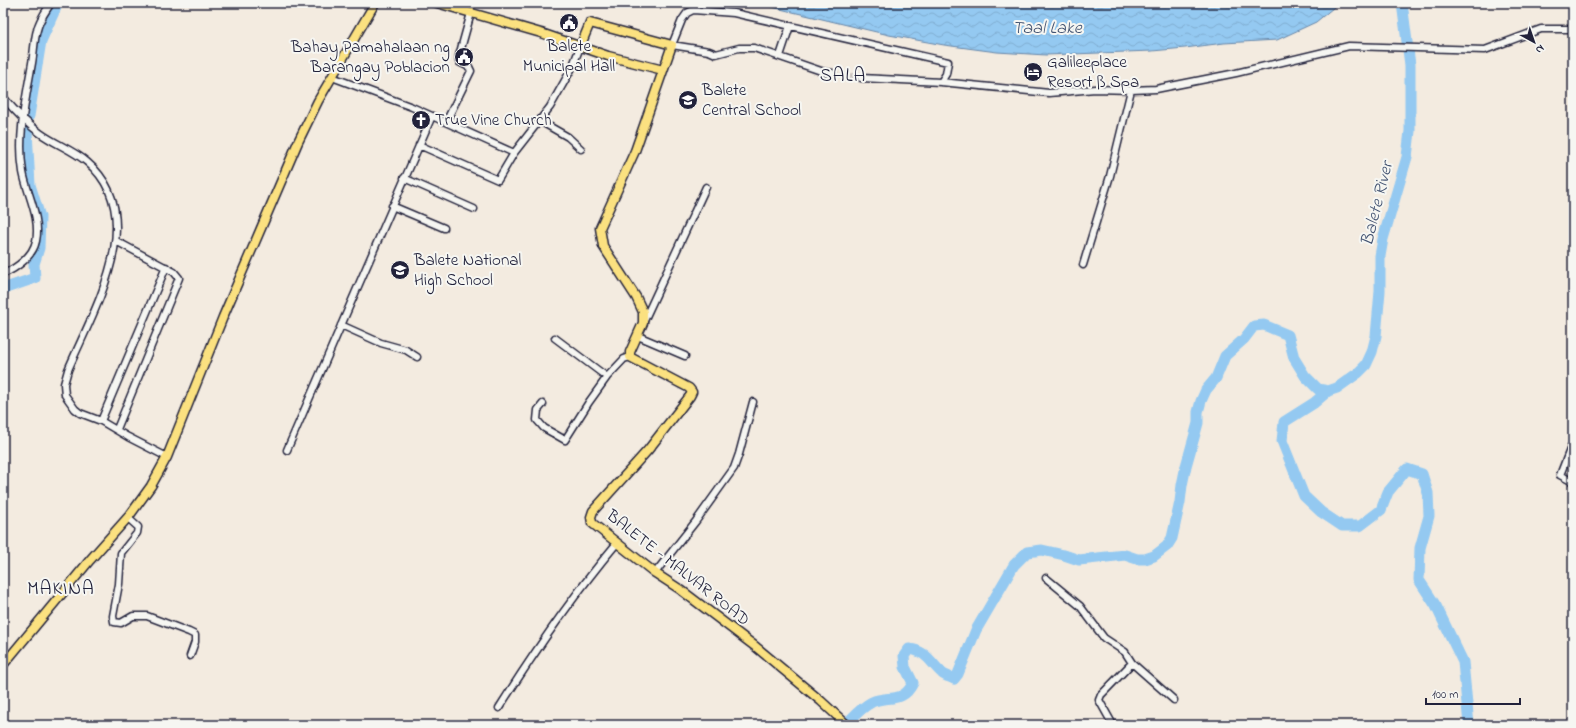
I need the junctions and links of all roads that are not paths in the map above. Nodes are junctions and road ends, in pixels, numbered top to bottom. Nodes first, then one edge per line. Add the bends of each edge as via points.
1 (51, 3) edge
2 (375, 3) edge
3 (437, 3) edge
4 (470, 13) junction
5 (790, 26) junction
6 (1573, 29) edge
7 (672, 45) junction
8 (580, 47) junction
9 (780, 56) junction
10 (663, 70) junction
11 (832, 73) tunnel mouth
12 (332, 77) junction
13 (860, 78) tunnel mouth
14 (941, 82) junction
15 (1131, 90) junction
16 (3, 97) edge
17 (432, 116) junction
18 (23, 118) junction
19 (540, 121) junction
20 (446, 122) junction
21 (419, 145) junction
22 (581, 149) dead end
23 (514, 153) junction
24 (404, 178) junction
25 (706, 187) dead end
26 (392, 206) junction
27 (474, 209) dead end
28 (444, 228) dead end
29 (116, 241) junction
30 (1083, 265) dead end
31 (166, 267) junction
32 (3, 274) edge
33 (643, 323) junction
34 (341, 325) junction
35 (638, 336) junction
36 (555, 338) dead end
37 (684, 356) dead end
38 (417, 357) dead end
39 (630, 357) junction
40 (607, 377) junction
41 (753, 402) dead end
42 (543, 404) dead end
43 (101, 421) junction
44 (117, 429) junction
45 (1573, 442) edge
46 (287, 450) dead end
47 (167, 457) junction
48 (1573, 482) edge
49 (128, 518) junction
50 (617, 543) junction
51 (655, 573) junction
52 (1046, 578) dead end
53 (190, 656) dead end
54 (1132, 662) junction
55 (3, 665) edge
56 (1174, 700) dead end
57 (499, 708) dead end
58 (846, 725) edge
59 (1113, 725) edge

1 - 18 street via 37,29
2 - 12 main road
3 - 4 main road
4 - 8 main road via 542,33
4 - 20 street via 459,62 471,71
5 - 7 street via 734,13 693,10 682,20
5 - 9 street
5 - 14 street via 948,62 946,74
6 - 15 street via 1541,29 1485,50 1348,46 1180,85
7 - 8 main road via 590,22
7 - 9 street via 716,54 739,48 754,48
7 - 10 main road
8 - 10 main road
8 - 19 street via 572,68
9 - 11 street
10 - 33 main road via 635,151 600,228 603,246 636,297 643,312
12 - 17 street
12 - 47 main road via 298,142 223,317
13 - 14 street
14 - 15 street via 1049,93 1095,89
15 - 30 street via 1110,176
16 - 18 street
17 - 20 street
17 - 21 street
18 - 29 street via 40,133 80,156 100,175 116,212
18 - 32 street via 21,156 35,219 36,241 26,259
19 - 22 street via 568,137
19 - 23 street
20 - 23 street
21 - 23 street via 498,180
21 - 24 street
24 - 26 street
24 - 27 street
25 - 33 street
26 - 28 street
26 - 34 street
29 - 31 street
29 - 43 street via 107,277 64,384 65,395 76,409
31 - 43 street
31 - 44 street via 180,278
33 - 35 main road
34 - 38 street via 381,343 406,350
34 - 46 street
35 - 37 street
35 - 39 main road
36 - 40 street
39 - 40 street via 624,359
39 - 50 main road, BALETE - MALVAR ROAD via 689,388 691,394 648,450 593,511 592,523
40 - 42 street via 565,440 544,428 537,420 538,410
41 - 51 street via 734,468
43 - 44 street
44 - 47 street
45 - 48 street via 1560,475
47 - 49 main road via 151,486
49 - 53 street via 138,527 137,533 121,554 114,622 121,623 133,616 146,616 190,632 195,635
49 - 55 main road
50 - 51 main road, BALETE - MALVAR ROAD
50 - 57 street via 588,578
51 - 58 main road, BALETE - MALVAR ROAD via 756,647 822,701
52 - 54 street via 1080,606 1104,638 1125,652
54 - 56 street
54 - 59 street via 1099,700

